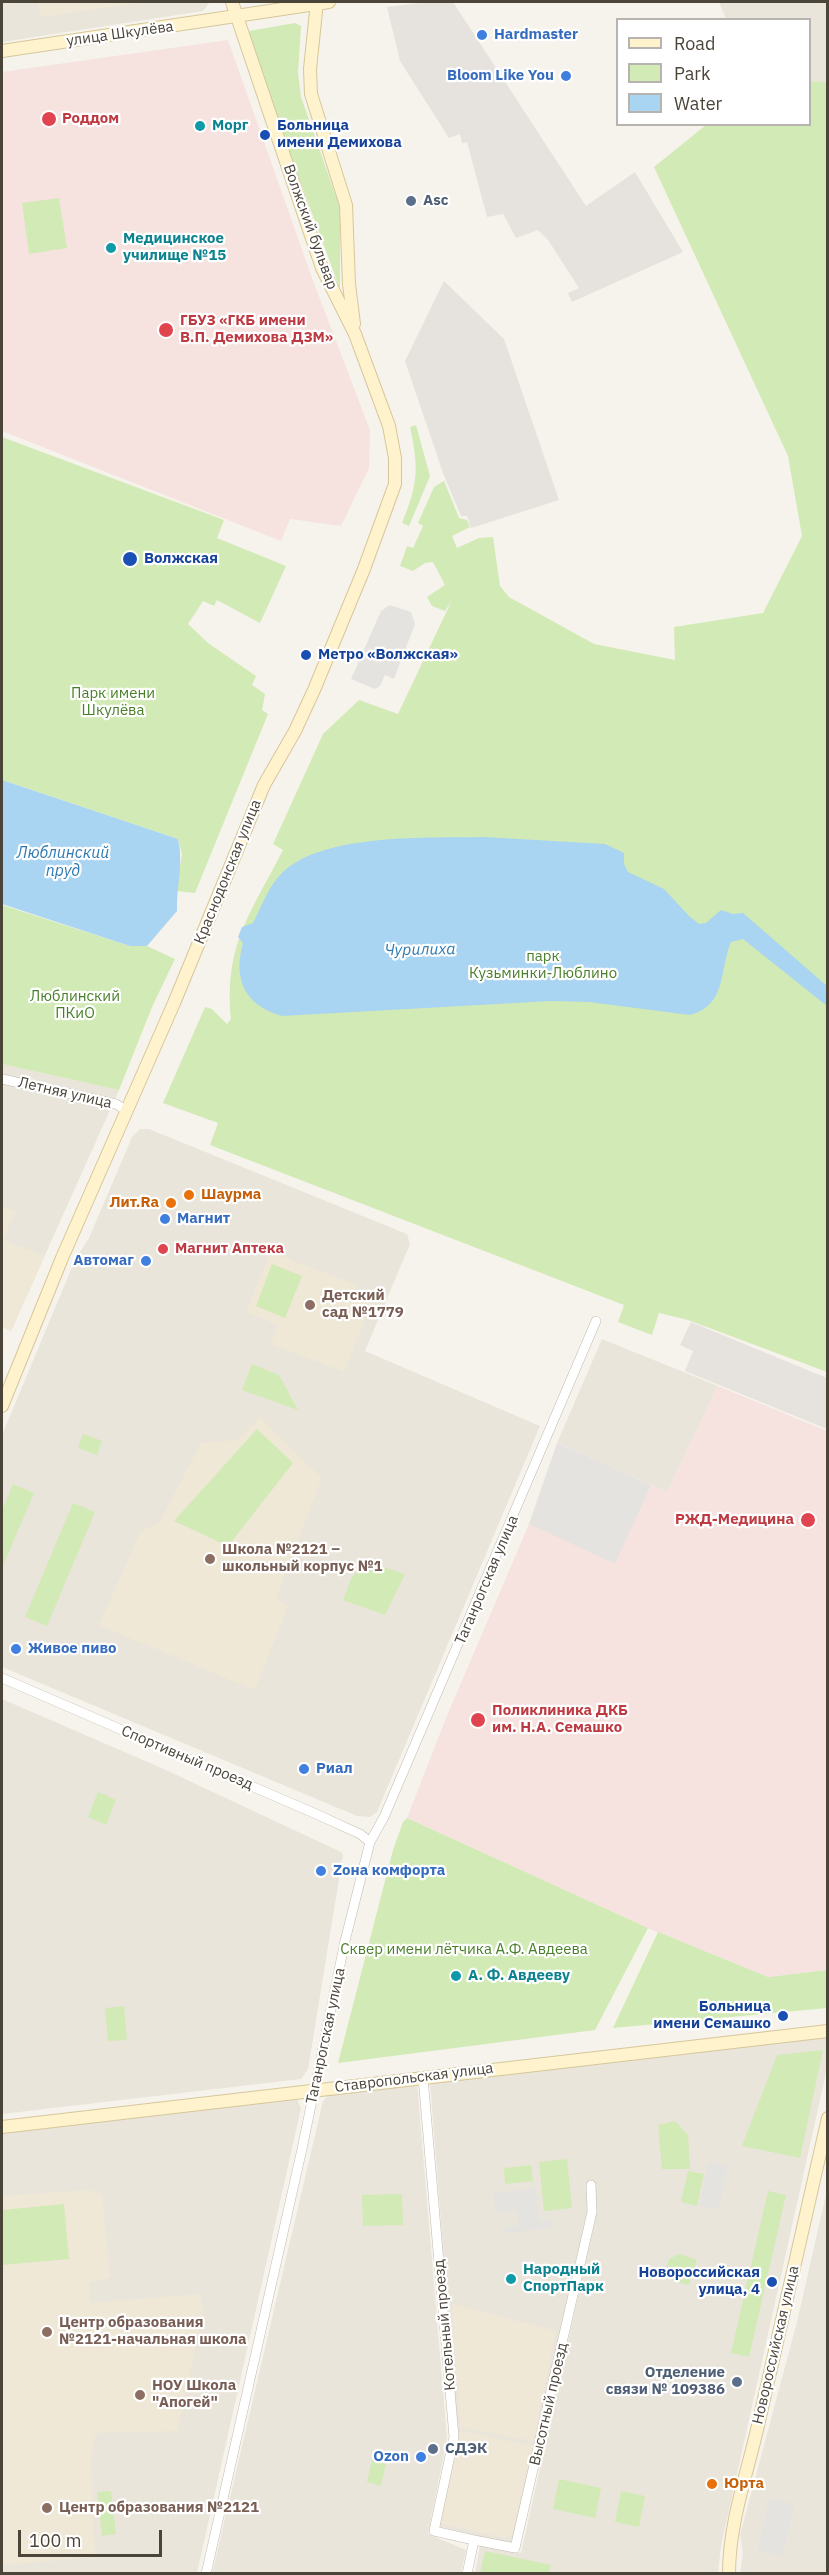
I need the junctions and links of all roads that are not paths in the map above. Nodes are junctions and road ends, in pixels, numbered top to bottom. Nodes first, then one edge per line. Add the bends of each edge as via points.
1 (232, 2) edge
2 (321, 2) edge
3 (238, 17) junction
4 (2, 51) edge
5 (355, 334) junction
6 (2, 1079) edge
7 (127, 1111) junction
8 (596, 1321) dead end
9 (2, 1406) edge
10 (2, 1678) edge
11 (370, 1842) junction
12 (828, 2031) edge
13 (423, 2077) junction
14 (314, 2090) junction
15 (828, 2118) edge
16 (2, 2127) edge
17 (591, 2185) dead end
18 (474, 2540) junction
19 (206, 2574) edge
20 (467, 2574) edge
21 (729, 2574) edge

1 - 3 main road, Волжский бульвар
2 - 3 main road, улица Шкулёва
2 - 5 main road, Волжский бульвар via 310,69 311,94 346,205
3 - 4 main road, улица Шкулёва
3 - 5 main road, Волжский бульвар via 322,268
5 - 7 main road, Краснодонская улица via 393,444 393,496 314,690 264,785
6 - 7 street, Летняя улица via 116,1104
7 - 9 main road, Краснодонская улица
8 - 11 street, Таганрогская улица via 448,1671
10 - 11 street, Спортивный проезд via 316,1814
11 - 14 street, Таганрогская улица
12 - 13 main road, Ставропольская улица
13 - 14 main road, Ставропольская улица
13 - 18 street, Котельный проезд via 454,2437 434,2530
14 - 16 main road, Ставропольская улица
14 - 19 street, Таганрогская улица
15 - 21 main road, Новороссийская улица via 738,2502
17 - 18 street, Высотный проезд via 592,2212 515,2548
18 - 20 street

